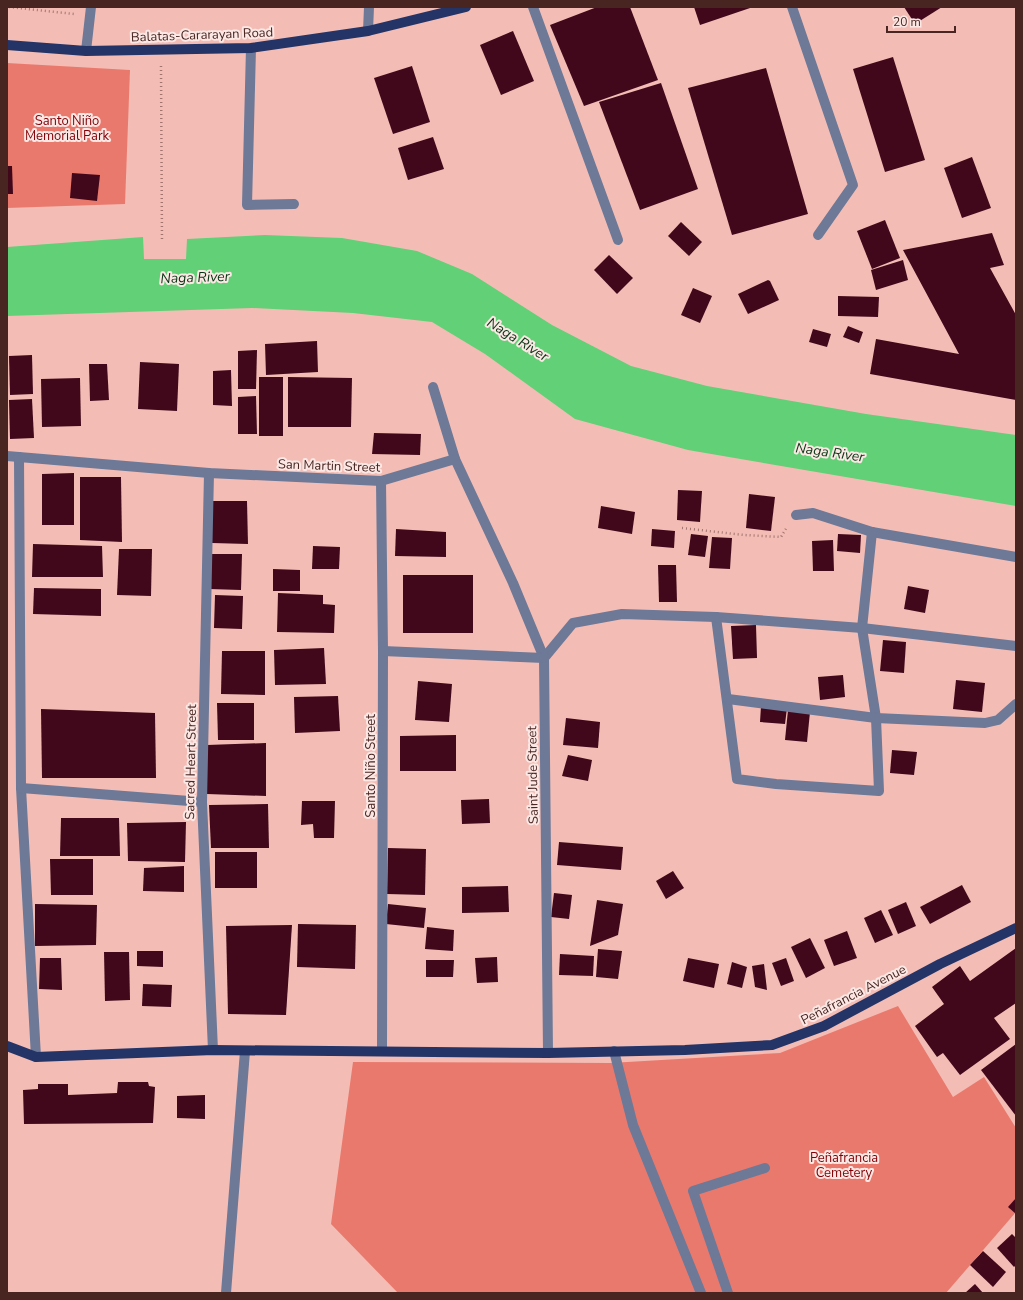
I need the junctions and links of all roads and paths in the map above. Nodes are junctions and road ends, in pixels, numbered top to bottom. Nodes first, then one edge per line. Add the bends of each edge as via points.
1 (9, 7) edge
2 (369, 7) edge
3 (466, 7) edge
4 (533, 7) edge
5 (792, 7) edge
6 (91, 11) edge
7 (368, 32) junction
8 (7, 45) edge
9 (251, 48) junction
10 (161, 50) junction
11 (86, 51) junction
12 (294, 204) dead end
13 (818, 235) dead end
14 (618, 240) dead end
15 (162, 242) dead end
16 (433, 387) dead end
17 (7, 456) edge
18 (19, 456) junction
19 (455, 459) junction
20 (209, 473) junction
21 (381, 481) junction
22 (796, 516) joint
23 (682, 528) dead end
24 (872, 532) junction
25 (1016, 557) edge
26 (716, 617) junction
27 (862, 628) junction
28 (1016, 646) edge
29 (383, 651) junction
30 (544, 658) junction
31 (728, 700) junction
32 (1016, 704) edge
33 (876, 718) junction
34 (21, 788) junction
35 (202, 802) junction
36 (1016, 928) edge
37 (7, 1046) edge
38 (213, 1050) junction
39 (245, 1051) junction
40 (382, 1051) junction
41 (614, 1051) junction
42 (548, 1053) junction
43 (36, 1057) junction
44 (765, 1168) dead end
45 (226, 1293) edge
46 (701, 1293) edge
47 (728, 1293) edge

1 - 6 path
2 - 7 street
3 - 7 main road, Balatas-Cararayan Road
4 - 14 street
5 - 13 street via 853,185
6 - 11 street
7 - 9 main road, Balatas-Cararayan Road
8 - 11 main road, Balatas-Cararayan Road
9 - 10 main road, Balatas-Cararayan Road
9 - 12 street via 246,205
10 - 11 main road, Balatas-Cararayan Road
10 - 15 path
16 - 19 street
17 - 18 street, San Martin Street
18 - 20 street, San Martin Street
18 - 34 street
19 - 21 street, San Martin Street
19 - 30 street via 513,583
20 - 21 street, San Martin Street
20 - 35 street, Sacred Heart Street
21 - 29 street, Santo Niño Street
22 - 23 path via 781,537
22 - 24 street via 813,512
24 - 25 street
24 - 27 street
26 - 27 street
26 - 30 street via 622,614 573,623
26 - 31 street
27 - 28 street
27 - 33 street
29 - 30 street
29 - 40 street, Santo Niño Street
30 - 42 street, Saint Jude Street
31 - 33 street
31 - 33 street via 738,778 776,784 879,791
32 - 33 street via 998,720 985,723
34 - 35 street
34 - 43 street
35 - 38 street, Sacred Heart Street
36 - 41 main road, Peñafrancia Avenue via 940,964 824,1026 772,1045
37 - 43 main road
38 - 39 main road, Peñafrancia Avenue
38 - 43 main road, Peñafrancia Avenue
39 - 40 main road, Peñafrancia Avenue
39 - 45 street
40 - 42 main road, Peñafrancia Avenue
41 - 42 main road, Peñafrancia Avenue
41 - 46 street via 633,1125
44 - 47 street via 693,1191

